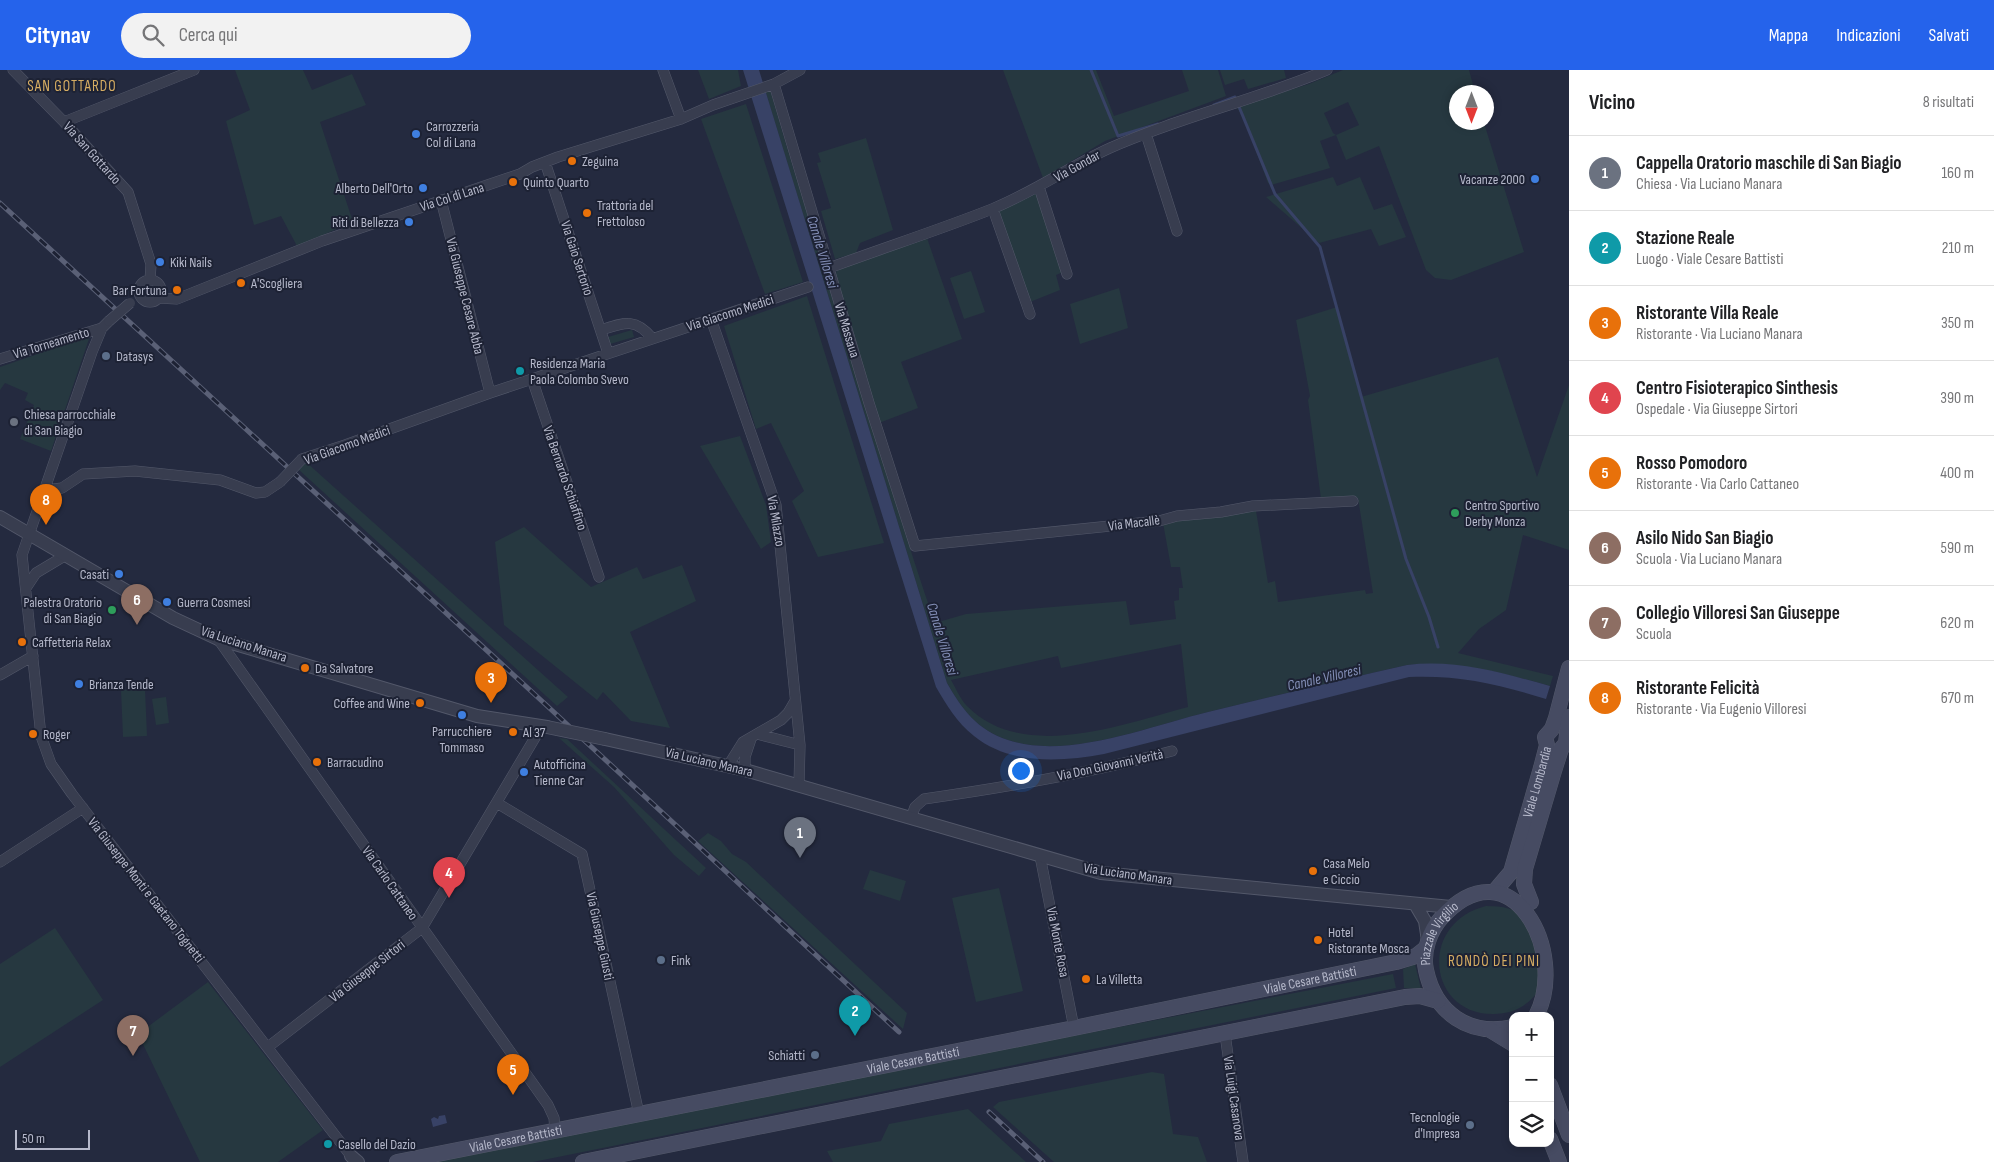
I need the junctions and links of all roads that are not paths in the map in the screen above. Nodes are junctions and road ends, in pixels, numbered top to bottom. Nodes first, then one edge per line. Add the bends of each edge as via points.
1 (14, 70) edge
2 (194, 70) edge
3 (663, 70) edge
4 (800, 70) edge
5 (1327, 70) edge
6 (771, 85) junction
7 (681, 118) junction
8 (64, 122) junction
9 (1146, 134) junction
10 (545, 162) junction
11 (1039, 187) junction
12 (441, 200) junction
13 (993, 208) junction
14 (1176, 231) dead end
15 (829, 268) junction
16 (1067, 274) dead end
17 (150, 281) junction
18 (808, 287) dead end
19 (142, 298) junction
20 (159, 298) junction
21 (1030, 314) dead end
22 (711, 319) junction
23 (106, 324) junction
24 (601, 330) junction
25 (652, 338) junction
26 (608, 353) junction
27 (0, 359) edge
28 (532, 379) junction
29 (490, 392) junction
30 (45, 490) junction
31 (1353, 502) dead end
32 (0, 517) edge
33 (28, 535) junction
34 (915, 546) joint
35 (66, 555) junction
36 (599, 577) dead end
37 (26, 588) junction
38 (218, 639) junction
39 (33, 656) junction
40 (1569, 668) edge
41 (0, 675) edge
42 (795, 701) junction
43 (1569, 717) edge
44 (542, 726) junction
45 (754, 737) junction
46 (800, 745) junction
47 (1172, 751) dead end
48 (728, 766) junction
49 (745, 770) junction
50 (800, 785) junction
51 (497, 803) junction
52 (83, 808) junction
53 (911, 818) junction
54 (1040, 856) junction
55 (0, 862) edge
56 (1494, 892) junction
57 (1415, 904) junction
58 (1536, 906) joint
59 (1451, 908) junction
60 (422, 928) junction
61 (1427, 945) junction
62 (1558, 988) dead end
63 (1438, 1001) junction
64 (1540, 1012) edge
65 (1074, 1028) junction
66 (1509, 1028) edge
67 (1490, 1030) junction
68 (1224, 1034) junction
69 (1509, 1042) edge
70 (268, 1047) junction
71 (1554, 1095) edge
72 (639, 1114) junction
73 (556, 1130) junction
74 (1569, 1135) edge
75 (1553, 1147) edge
76 (354, 1160) edge
77 (397, 1162) edge
78 (583, 1162) edge
79 (1243, 1162) edge
80 (1559, 1162) edge

1 - 8 street, Via San Gottardo
2 - 8 street
3 - 7 street
4 - 6 street, Via Col di Lana
5 - 9 street, Via Gondar
6 - 7 street, Via Col di Lana
6 - 15 street, Via Massaua
7 - 10 street, Via Col di Lana
8 - 17 street, Via San Gottardo via 128,192 151,264
9 - 11 street, Via Gondar via 1109,148
9 - 14 street
10 - 12 street, Via Col di Lana via 520,174
10 - 24 street, Via Gaio Sertorio
11 - 13 street, Via Gondar
11 - 16 street
12 - 20 street, Via Col di Lana via 322,241 177,298
12 - 29 street, Via Giuseppe Cesare Abba
13 - 15 street, Via Gondar
13 - 21 street
15 - 34 street, Via Massaua
17 - 19 street, Via San Gottardo via 141,286
17 - 20 street, Via San Gottardo via 159,286
18 - 22 street, Via Giacomo Medici
19 - 20 street via 148,302
19 - 23 street, bridge via 130,302
22 - 25 street, Via Giacomo Medici
22 - 42 street, Via Milazzo via 776,505
23 - 27 street, Via Torneamento
23 - 30 street, Via Giuseppe Monti e Gaetano Tognetti via 92,352
24 - 25 street via 636,324
24 - 26 street, Via Gaio Sertorio
25 - 26 street, Via Giacomo Medici
26 - 28 street, Via Giacomo Medici
28 - 29 street, Via Giacomo Medici
28 - 36 street, Via Bernardo Schiaffino
29 - 30 street, Via Giacomo Medici, bridge via 302,459 280,482 265,492 256,493 220,480 135,471 83,474 62,488
30 - 33 street, Via Giuseppe Monti e Gaetano Tognetti
31 - 34 street, Via Macallè via 1253,506 1159,521
32 - 33 street, Via Luciano Manara
33 - 35 street, Via Luciano Manara
33 - 37 street, Via Giuseppe Monti e Gaetano Tognetti via 22,555
35 - 37 street via 36,572
35 - 38 street, Via Luciano Manara via 173,618
37 - 39 street, Via Giuseppe Monti e Gaetano Tognetti
38 - 44 street, Via Luciano Manara via 477,716
38 - 60 street, Via Carlo Cattaneo
39 - 41 street
39 - 52 street, Via Giuseppe Monti e Gaetano Tognetti via 44,750
40 - 56 main road, Viale Lombardia via 1556,718 1545,737 1547,745 1511,872
42 - 45 street via 781,720
42 - 46 street, Via Milazzo
43 - 58 main road, Viale Lombardia via 1566,743 1561,749 1525,869 1524,884
44 - 48 street, Via Luciano Manara, bridge
44 - 51 street, Via Giuseppe Sirtori
45 - 46 street
45 - 48 street via 742,742
45 - 49 street via 745,757
46 - 50 street, Via Milazzo
47 - 53 street, Via Don Giovanni Verità via 1096,770 924,799 914,807
48 - 49 street, Via Luciano Manara
49 - 50 street, Via Luciano Manara
50 - 53 street, Via Luciano Manara
51 - 60 street, Via Giuseppe Sirtori
51 - 72 street, Via Giuseppe Giusti via 582,854
52 - 55 street
52 - 70 street, Via Giuseppe Monti e Gaetano Tognetti
53 - 54 street, Via Luciano Manara
54 - 57 street, Via Luciano Manara via 1114,875
54 - 65 street, Via Monte Rosa
56 - 58 main road, Piazzale Virgilio via 1513,895
56 - 59 main road, Piazzale Virgilio via 1471,896
57 - 59 street, Via Luciano Manara
57 - 61 street via 1425,921
59 - 61 main road, Piazzale Virgilio via 1437,923
60 - 70 street, Via Giuseppe Sirtori
60 - 73 street, Via Carlo Cattaneo via 548,1105
61 - 63 main road, Piazzale Virgilio via 1425,967
61 - 65 main road, Viale Cesare Battisti via 1416,956 1396,962
62 - 64 main road
63 - 67 main road, Piazzale Virgilio via 1458,1020
63 - 68 main road via 1420,996 1405,997
65 - 72 main road, Viale Cesare Battisti
66 - 67 main road, Piazzale Virgilio
67 - 69 main road
68 - 78 main road
68 - 79 street, Via Luigi Casanova
70 - 76 street, Via Giuseppe Monti e Gaetano Tognetti
71 - 74 main road
72 - 73 main road, Viale Cesare Battisti
73 - 77 main road, Viale Cesare Battisti
75 - 80 main road

